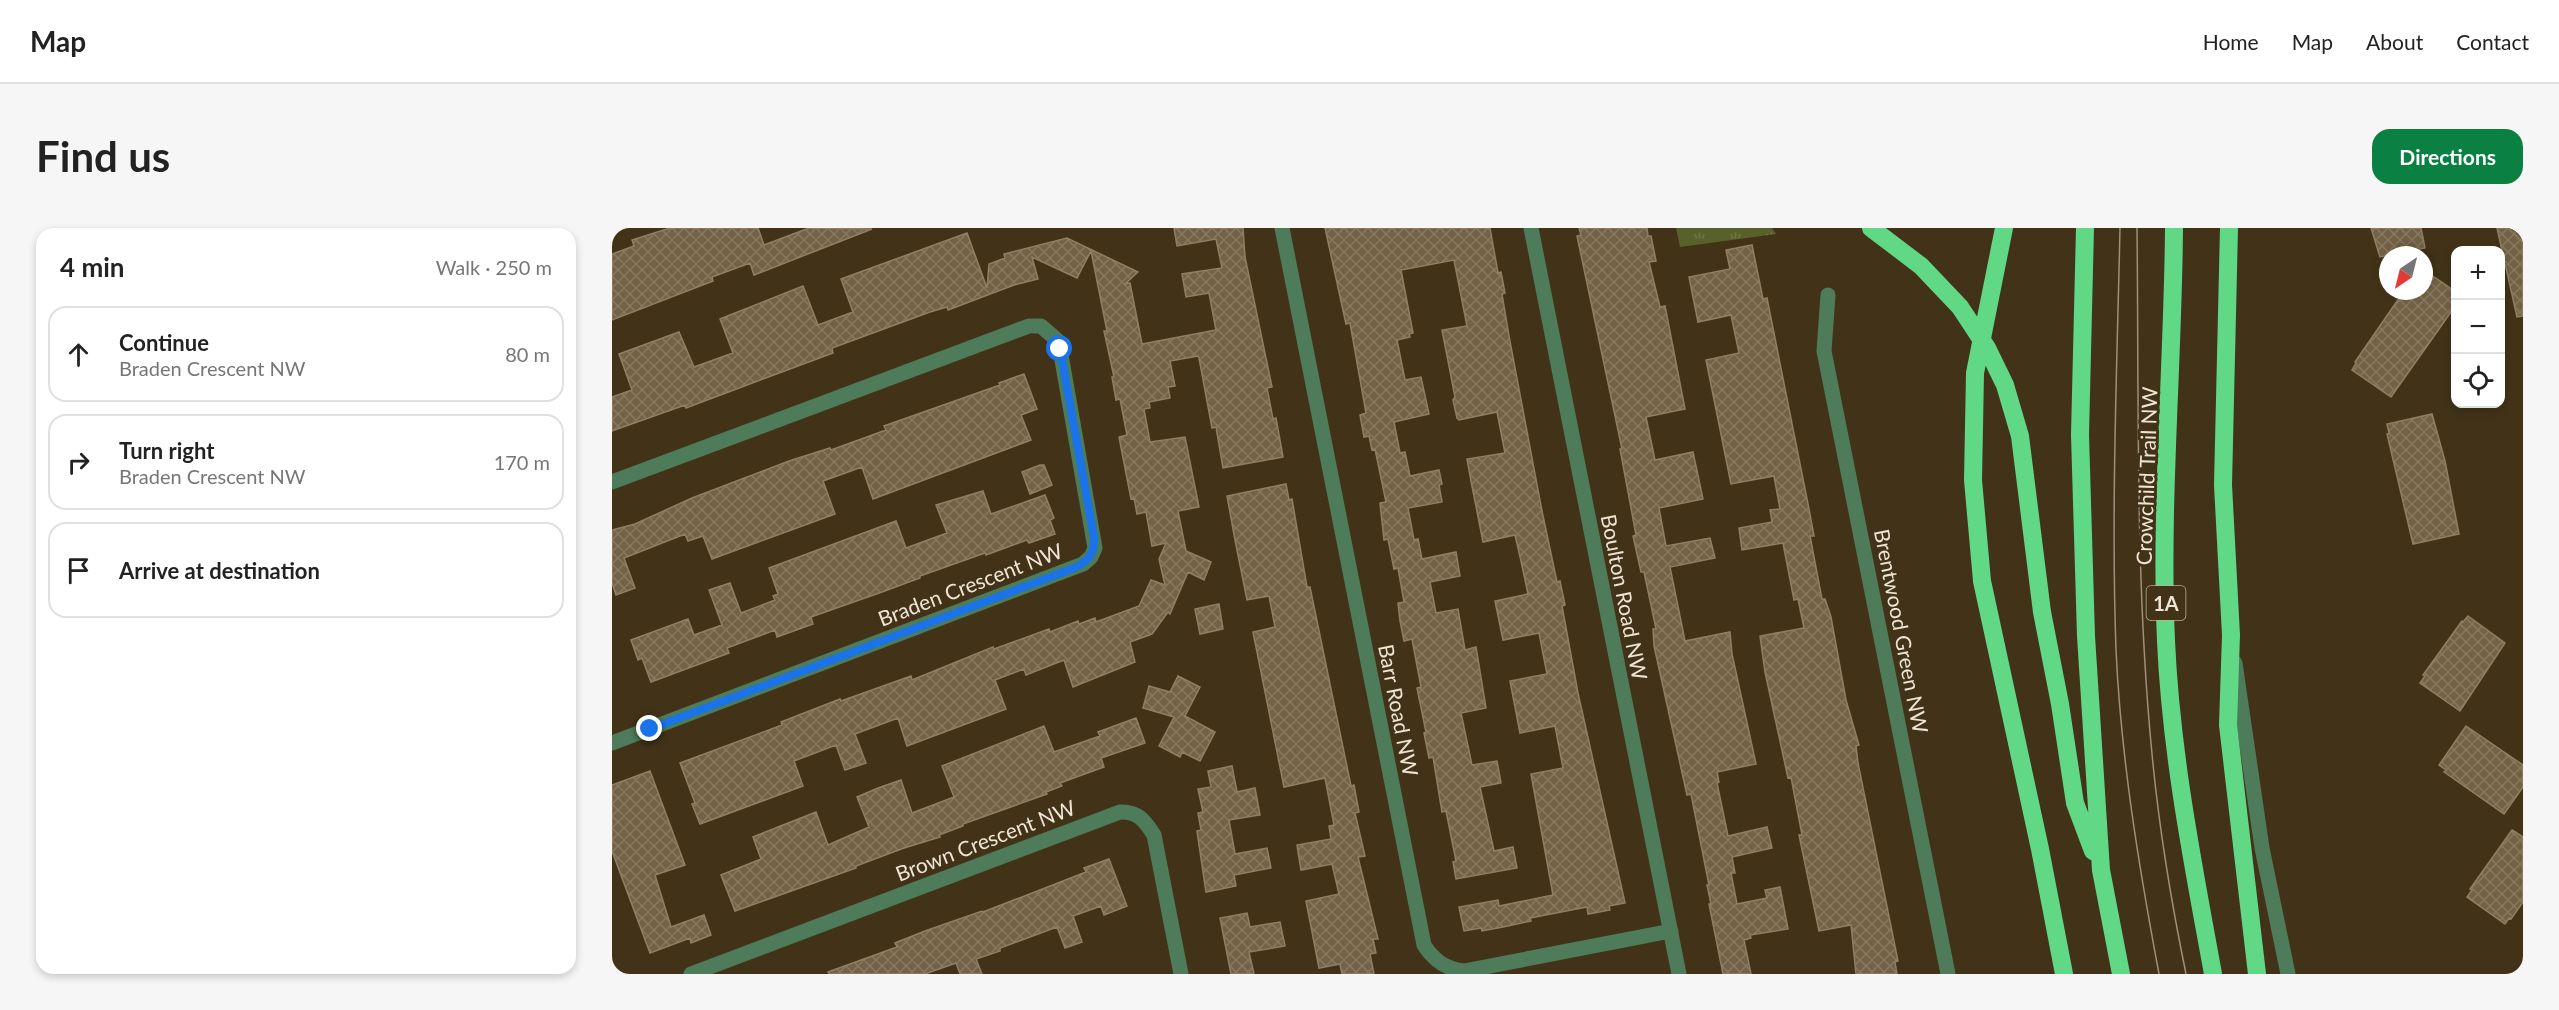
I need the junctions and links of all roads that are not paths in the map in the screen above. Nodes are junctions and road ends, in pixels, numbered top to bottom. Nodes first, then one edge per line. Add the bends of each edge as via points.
1 (1282, 228) edge
2 (1531, 228) edge
3 (1871, 228) edge
4 (2004, 228) edge
5 (2085, 228) edge
6 (2174, 228) edge
7 (2229, 228) edge
8 (1828, 295) dead end
9 (612, 482) edge
10 (2231, 635) junction
11 (612, 743) edge
12 (2101, 870) junction
13 (1671, 931) junction
14 (691, 974) edge
15 (1181, 974) edge
16 (1679, 974) edge
17 (1948, 974) edge
18 (2064, 974) edge
19 (2121, 974) edge
20 (2213, 974) edge
21 (2257, 974) edge
22 (2288, 974) edge

1 - 13 street, Barr Road NW via 1424,945 1445,966 1464,971
2 - 13 street, Boulton Road NW
3 - 12 highway via 1921,266 1960,307 2005,385 2020,436 2042,612 2075,803
4 - 18 highway via 1976,373 1974,491 1982,581
5 - 12 highway via 2080,435 2086,636
6 - 20 highway, Crowchild Trail NW / 1A via 2164,528 2166,642 2179,784
7 - 10 highway via 2223,485
8 - 17 street, Brentwood Green NW via 1824,351
9 - 11 street, Braden Crescent NW via 1029,326 1041,326 1057,339 1060,349 1095,548 1083,564
10 - 21 highway via 2228,725
10 - 22 street via 2262,848
12 - 19 highway
13 - 16 street, Boulton Road NW
14 - 15 street, Brown Crescent NW via 1120,812 1132,812 1144,820 1154,835

